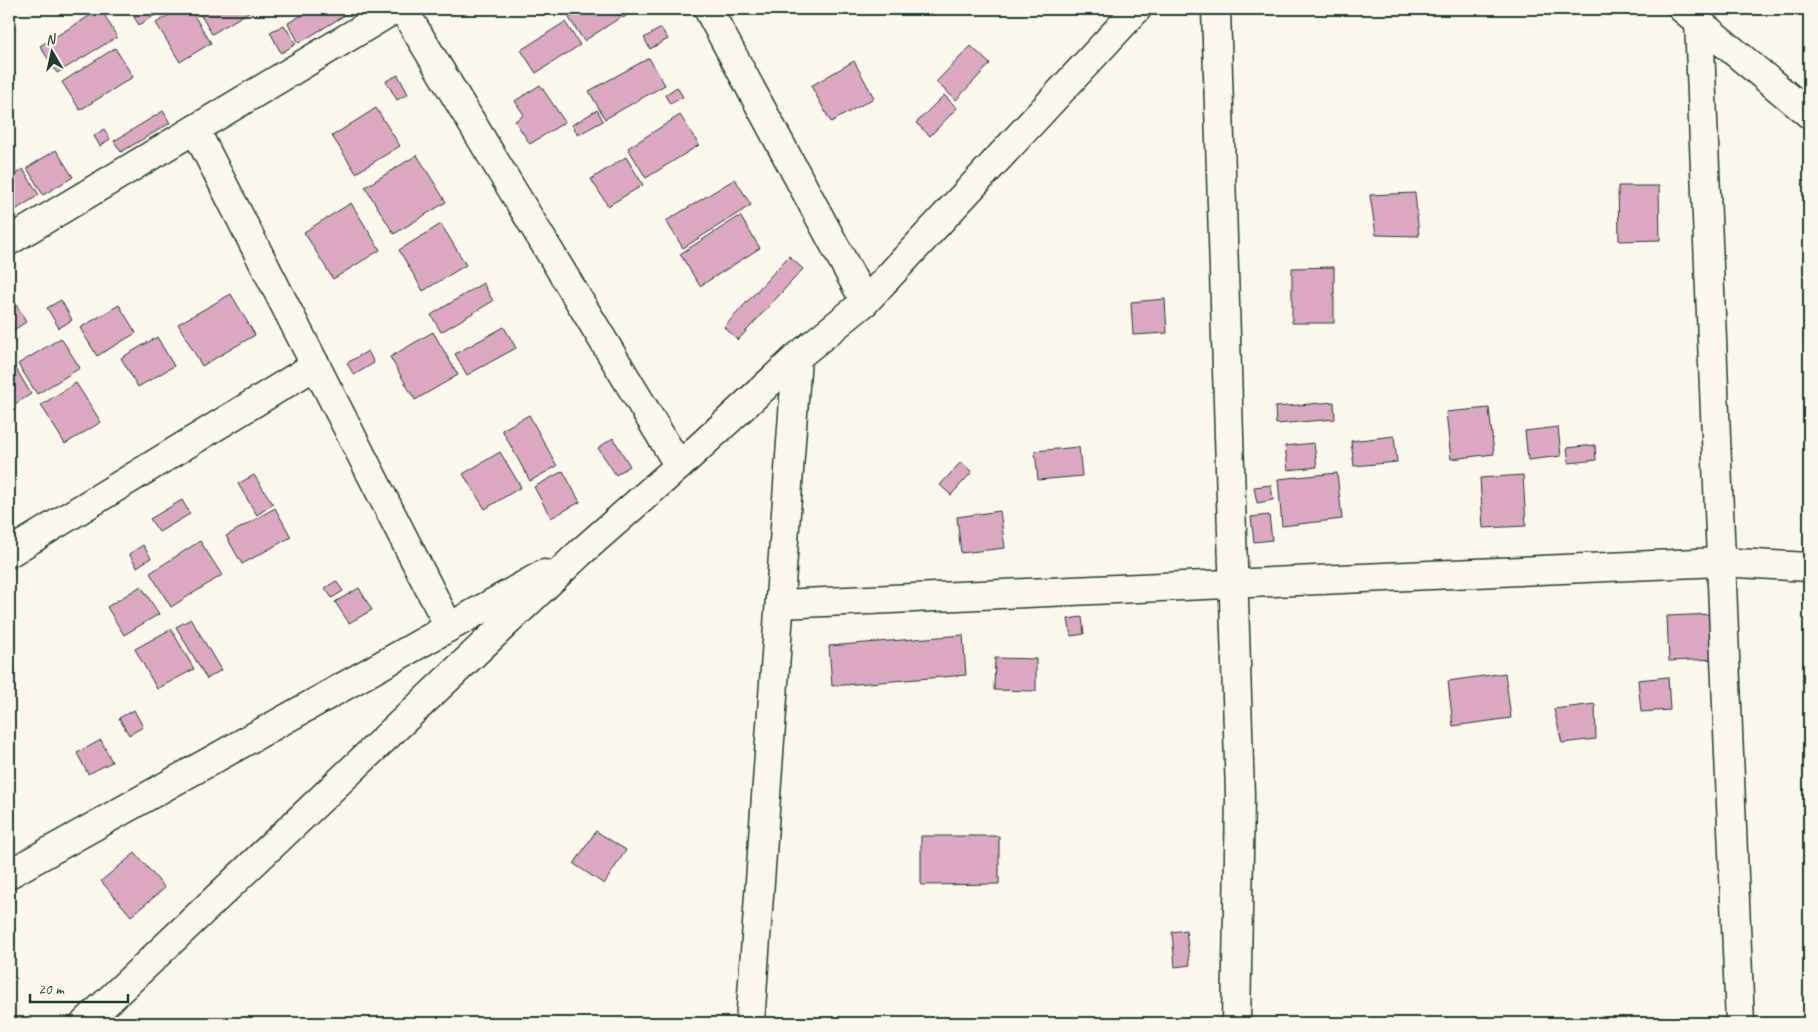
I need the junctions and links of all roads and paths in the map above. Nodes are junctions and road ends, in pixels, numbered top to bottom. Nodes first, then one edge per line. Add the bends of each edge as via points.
1 (395, 9) edge
2 (403, 9) edge
3 (708, 9) edge
4 (1137, 9) edge
5 (1216, 9) edge
6 (1691, 15) edge
7 (1809, 114) edge
8 (195, 129) junction
9 (9, 241) edge
10 (865, 302) junction
11 (797, 357) junction
12 (316, 365) junction
13 (679, 466) junction
14 (9, 553) edge
15 (580, 553) junction
16 (1720, 562) junction
17 (1809, 567) edge
18 (1233, 584) junction
19 (780, 604) junction
20 (449, 627) junction
21 (9, 874) edge
22 (85, 1023) edge
23 (750, 1023) edge
24 (1236, 1023) edge
25 (1740, 1023) edge

1 - 8 street
2 - 13 street
3 - 10 street
4 - 10 street
5 - 18 street
6 - 7 street
6 - 16 street
8 - 9 street
8 - 12 street
10 - 11 street
11 - 13 street
11 - 19 street
12 - 14 street
12 - 20 street
13 - 15 street
15 - 20 street
15 - 22 street
16 - 17 street
16 - 18 street
16 - 25 street
18 - 19 street
18 - 24 street via 1240,796
19 - 23 street
20 - 21 street

